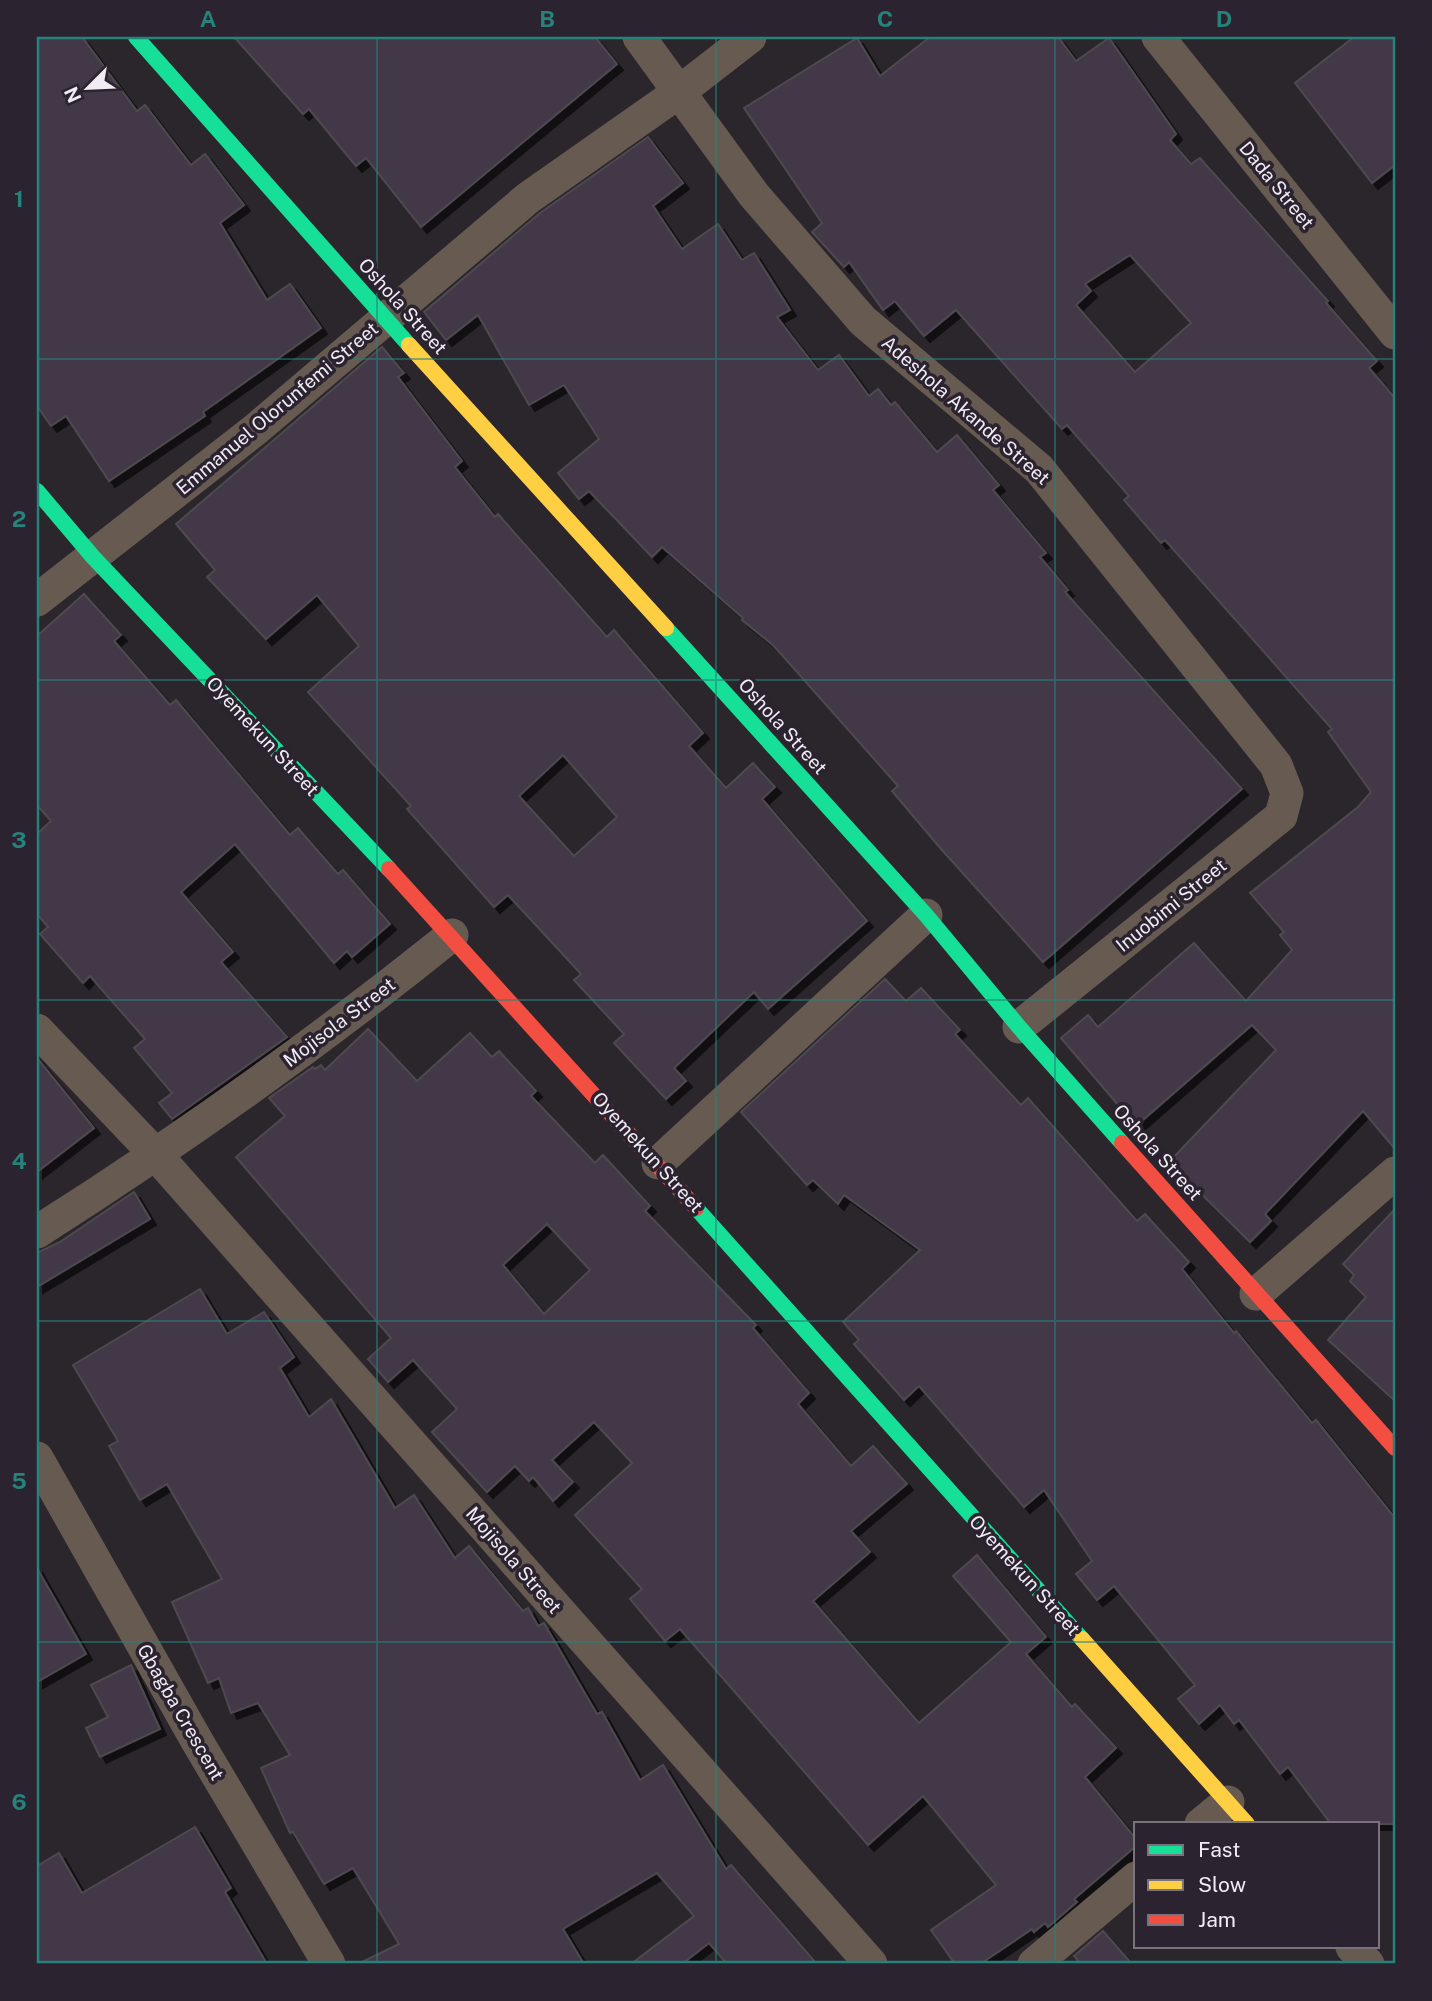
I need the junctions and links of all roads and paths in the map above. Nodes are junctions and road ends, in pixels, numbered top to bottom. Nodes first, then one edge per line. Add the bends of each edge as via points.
1 (136, 37) edge
2 (639, 37) edge
3 (750, 37) edge
4 (1158, 37) edge
5 (679, 92) junction
6 (385, 318) junction
7 (1395, 332) edge
8 (37, 491) edge
9 (93, 557) junction
10 (37, 600) edge
11 (1276, 765) joint
12 (926, 915) junction
13 (452, 935) junction
14 (1019, 1027) junction
15 (37, 1030) edge
16 (157, 1156) junction
17 (657, 1163) junction
18 (1395, 1173) edge
19 (37, 1233) edge
20 (1256, 1294) junction
21 (1395, 1448) edge
22 (37, 1458) edge
23 (1237, 1813) edge
24 (1207, 1822) edge
25 (1134, 1880) edge
26 (1354, 1948) edge
27 (329, 1964) edge
28 (872, 1964) edge
29 (1034, 1964) edge
30 (1368, 1964) edge

1 - 6 street, Oshola Street
2 - 5 street, Adeshola Akande Street
3 - 5 street, Emmanuel Olorunfemi Street
4 - 7 street, Dada Street
5 - 6 street, Emmanuel Olorunfemi Street via 528,198
5 - 11 street, Adeshola Akande Street via 754,195 863,321 1039,469
6 - 9 street, Emmanuel Olorunfemi Street via 256,429
6 - 12 street, Oshola Street
8 - 9 street, Oyemekun Street
9 - 10 street, Emmanuel Olorunfemi Street
9 - 13 street, Oyemekun Street
11 - 14 street, Inuobimi Street via 1287,793 1281,816
12 - 14 street, Oshola Street
12 - 17 street
13 - 16 street, Mojisola Street
13 - 17 street, Oyemekun Street
14 - 20 street, Oshola Street
15 - 16 street, Mojisola Street
16 - 19 street
16 - 28 street, Mojisola Street
17 - 23 street, Oyemekun Street
18 - 20 street
20 - 21 street, Oshola Street
22 - 27 street, Gbagba Crescent
23 - 24 street
25 - 29 street
26 - 30 street

